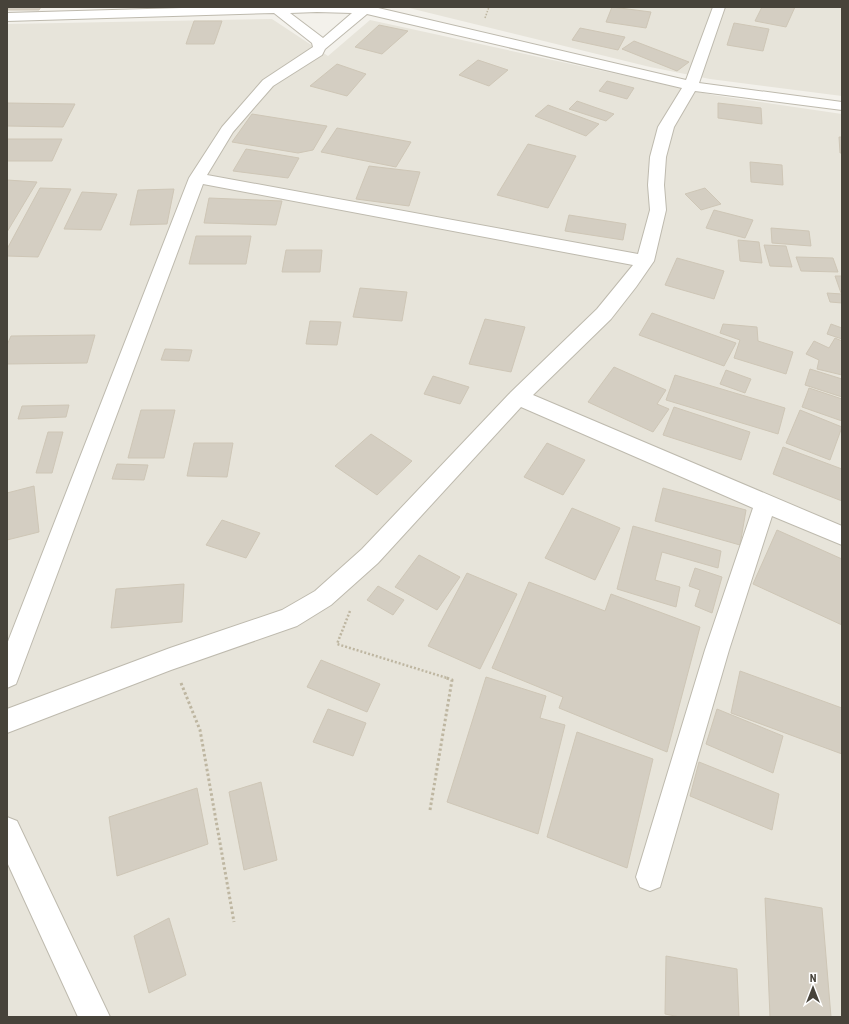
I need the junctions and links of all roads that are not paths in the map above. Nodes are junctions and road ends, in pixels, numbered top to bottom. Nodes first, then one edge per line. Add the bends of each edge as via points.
1 (719, 7) edge
2 (276, 8) edge
3 (367, 8) edge
4 (11, 17) edge
5 (7, 31) edge
6 (320, 46) junction
7 (691, 86) junction
8 (842, 106) edge
9 (197, 178) junction
10 (645, 261) junction
11 (518, 397) junction
12 (766, 502) junction
13 (842, 536) edge
14 (7, 676) edge
15 (8, 716) edge
16 (7, 831) edge
17 (650, 877) dead end
18 (94, 1017) edge

1 - 7 street
2 - 3 street
2 - 4 street
2 - 6 street via 320,41
3 - 6 street
3 - 7 street
4 - 5 street
6 - 9 street via 317,52 268,83 227,130
7 - 8 street
7 - 10 street via 666,127 658,157 658,210
9 - 10 street
9 - 14 street
10 - 11 street via 604,314
11 - 12 street
11 - 15 street via 370,556 323,598 289,618
12 - 13 street
12 - 17 street via 716,650
16 - 18 street

